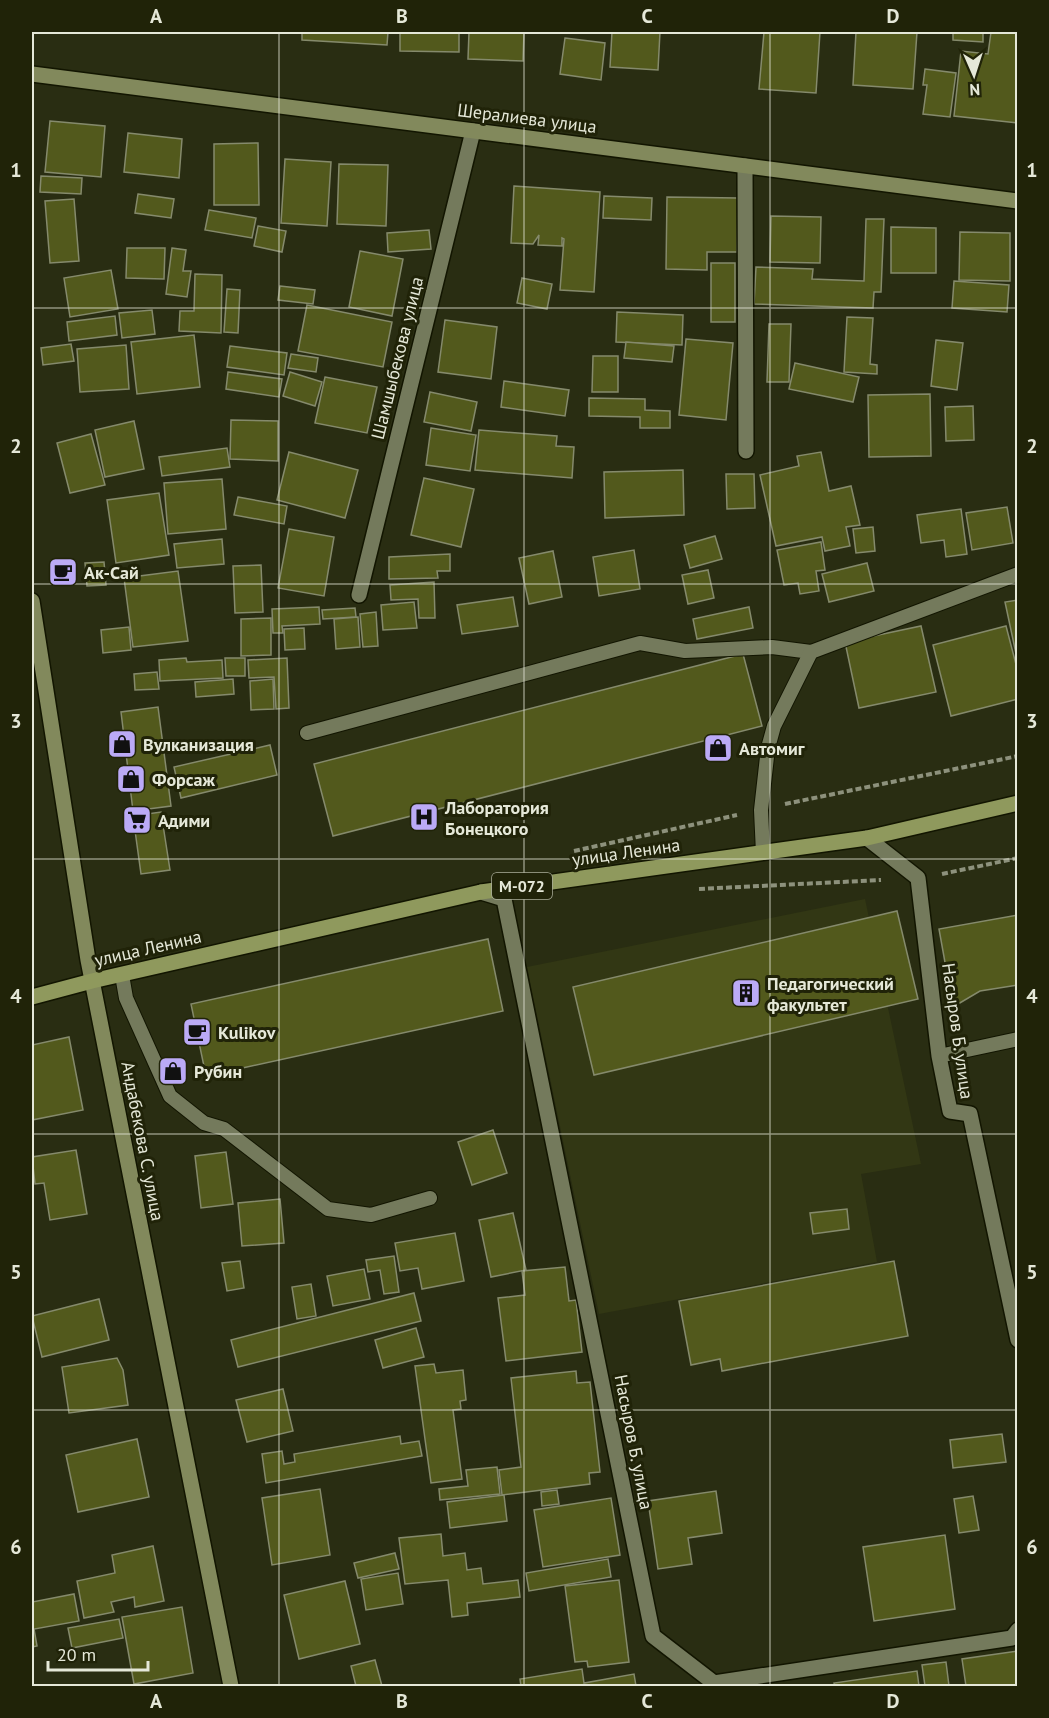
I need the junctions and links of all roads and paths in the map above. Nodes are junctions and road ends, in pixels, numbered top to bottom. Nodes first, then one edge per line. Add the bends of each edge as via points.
1 (32, 74) edge
2 (473, 131) junction
3 (745, 166) junction
4 (1017, 201) edge
5 (746, 451) dead end
6 (1017, 574) edge
7 (359, 595) dead end
8 (32, 601) edge
9 (811, 652) junction
10 (307, 733) dead end
11 (1017, 803) edge
12 (867, 838) junction
13 (763, 853) junction
14 (481, 892) junction
15 (122, 975) junction
16 (92, 981) junction
17 (32, 998) edge
18 (1017, 1039) edge
19 (939, 1056) junction
20 (430, 1198) dead end
21 (1017, 1340) edge
22 (1017, 1630) edge
23 (231, 1686) edge

1 - 2 street, Шералиева улица
2 - 3 street, Шералиева улица
2 - 7 street, Шамшыбекова улица
3 - 4 street, Шералиева улица
3 - 5 street
6 - 9 lane
8 - 16 street, Андабекова С. улица
9 - 10 lane via 772,647 685,651 640,643
9 - 13 lane via 774,726 768,748 761,810
11 - 12 main road, улица Ленина / М-072
12 - 13 main road, улица Ленина / М-072
12 - 19 street, Насыров Б. улица via 918,878
13 - 14 main road, улица Ленина / М-072
14 - 15 main road, улица Ленина / М-072
14 - 22 street, Насыров Б. улица via 504,899 653,1636 714,1683 1012,1638
15 - 16 main road, улица Ленина / М-072
15 - 20 lane via 126,999 170,1096 204,1123 224,1129 328,1209 371,1215
16 - 17 main road, улица Ленина / М-072
16 - 23 street, Андабекова С. улица
18 - 19 lane
19 - 21 street, Насыров Б. улица via 950,1111 970,1114

